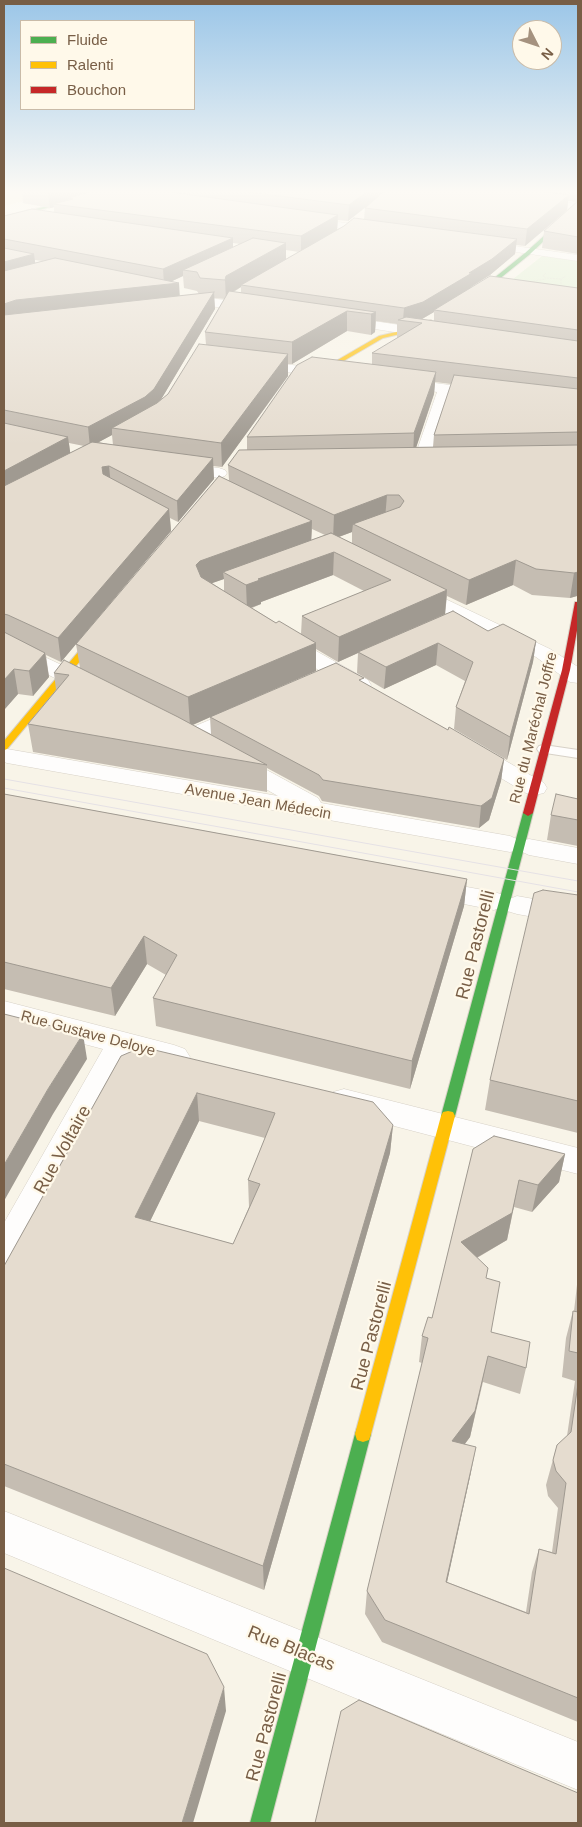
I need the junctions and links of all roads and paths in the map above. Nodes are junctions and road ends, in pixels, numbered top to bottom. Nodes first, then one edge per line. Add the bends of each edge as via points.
1 (500, 275) edge
2 (561, 279) dead end
3 (525, 282) edge
4 (532, 287) edge
5 (485, 288) junction
6 (558, 288) edge
7 (502, 290) edge
8 (174, 292) edge
9 (200, 297) edge
10 (458, 305) edge
11 (160, 307) edge
12 (269, 310) edge
13 (443, 314) edge
14 (326, 318) edge
15 (411, 330) junction
16 (443, 335) edge
17 (234, 362) edge
18 (313, 372) junction
19 (350, 376) edge
20 (388, 381) edge
21 (291, 382) edge
22 (445, 389) junction
23 (502, 396) edge
24 (160, 465) edge
25 (420, 465) junction
26 (440, 465) edge
27 (401, 466) edge
28 (225, 475) dead end
29 (395, 580) edge
30 (578, 608) edge
31 (466, 615) junction
32 (108, 622) edge
33 (440, 627) edge
34 (270, 633) edge
35 (4, 644) edge
36 (361, 662) edge
37 (337, 672) junction
38 (572, 673) edge
39 (63, 674) junction
40 (316, 681) edge
41 (376, 694) edge
42 (112, 698) edge
43 (267, 703) edge
44 (452, 739) edge
45 (544, 750) junction
46 (5, 752) edge
47 (578, 754) edge
48 (535, 788) junction
49 (330, 814) junction
50 (518, 850) junction
51 (578, 856) edge
52 (406, 885) edge
53 (578, 916) edge
54 (4, 1012) edge
55 (121, 1044) junction
56 (197, 1063) edge
57 (319, 1094) edge
58 (446, 1127) junction
59 (578, 1161) edge
60 (4, 1256) edge
61 (4, 1532) edge
62 (304, 1654) junction
63 (578, 1766) edge
64 (260, 1823) edge

1 - 5 main road
2 - 6 path via 561,285 566,289
3 - 4 path
5 - 7 street
5 - 10 main road
8 - 9 street
11 - 12 street via 208,302
13 - 15 main road
14 - 15 street
15 - 16 street
15 - 18 main road via 382,337
17 - 18 street
18 - 19 street
18 - 21 main road
20 - 22 street
22 - 23 street
22 - 25 street
24 - 28 street
25 - 26 street
25 - 27 street
29 - 31 street
30 - 38 main road, Rue du Maréchal Joffre
31 - 33 street
31 - 38 street via 542,653
32 - 39 main road
34 - 37 street
35 - 39 street
36 - 37 street
37 - 40 street
37 - 41 street
38 - 45 main road, Rue du Maréchal Joffre
39 - 42 street
39 - 46 main road
43 - 49 street via 180,733
44 - 48 street
45 - 47 lane
45 - 48 main road, Rue du Maréchal Joffre
46 - 49 street, Avenue Jean Médecin
48 - 50 main road, Rue du Maréchal Joffre
49 - 50 street, Avenue Jean Médecin
50 - 51 street, Avenue Jean Médecin
50 - 58 main road, Rue Pastorelli
52 - 53 street
54 - 55 street, Rue Gustave Deloye
55 - 56 street, Rue Gustave Deloye
55 - 60 street, Rue Voltaire
57 - 58 street
58 - 59 street
58 - 62 main road, Rue Pastorelli
61 - 62 street, Rue Blacas
62 - 63 street, Rue Blacas
62 - 64 main road, Rue Pastorelli

